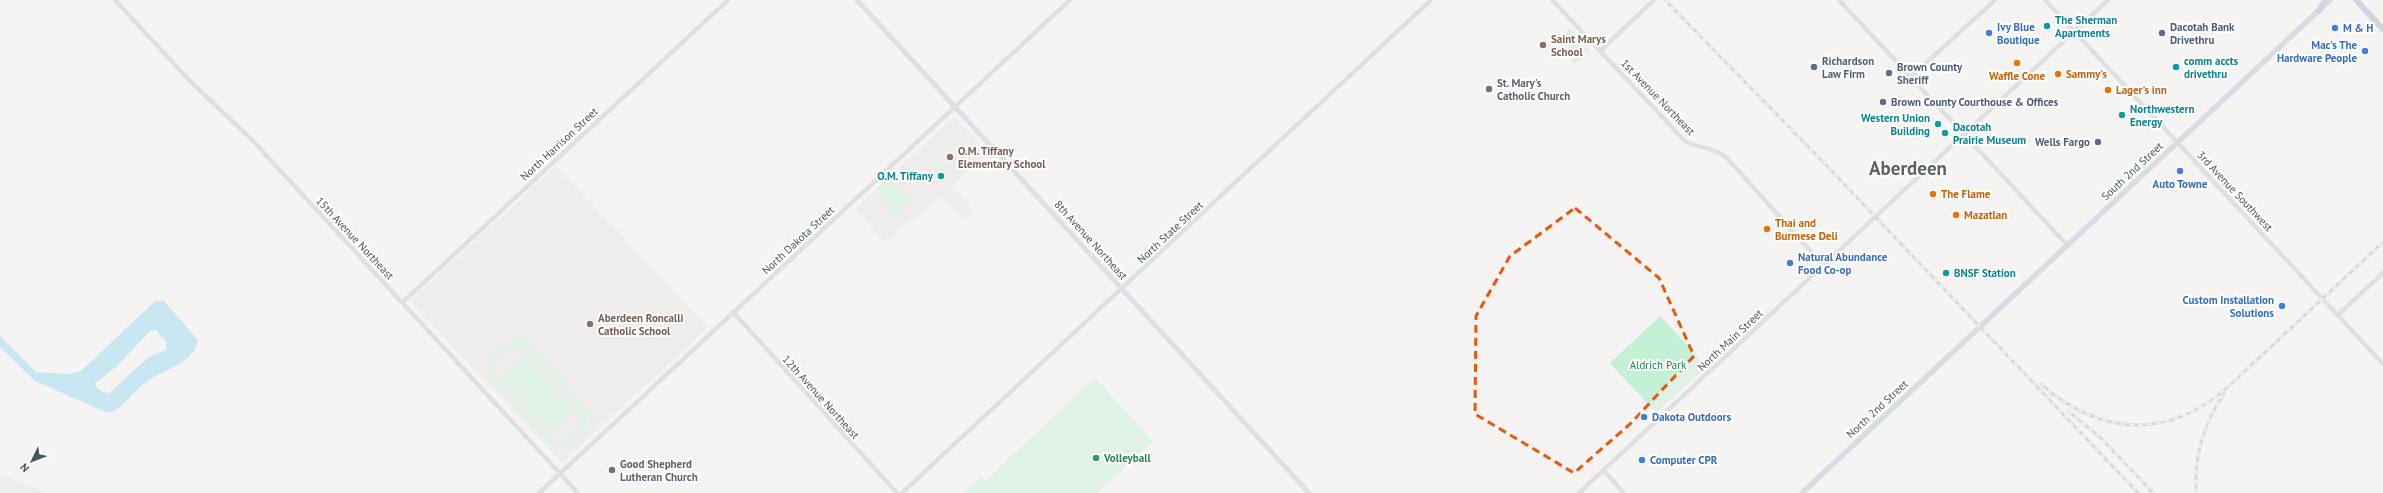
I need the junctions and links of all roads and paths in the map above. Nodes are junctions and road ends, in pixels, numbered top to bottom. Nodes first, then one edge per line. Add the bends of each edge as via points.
1 (115, 0) edge
2 (728, 0) edge
3 (856, 0) edge
4 (1070, 0) edge
5 (1431, 0) edge
6 (1552, 0) edge
7 (1654, 0) edge
8 (1839, 0) edge
9 (1995, 0) edge
10 (2045, 0) edge
11 (2108, 0) edge
12 (2325, 0) edge
13 (2330, 0) edge
14 (2356, 0) edge
15 (2319, 11) junction
16 (2383, 29) edge
17 (2074, 31) junction
18 (1600, 51) junction
19 (1911, 77) junction
20 (955, 106) junction
21 (1964, 134) junction
22 (2177, 143) junction
23 (2068, 245) junction
24 (1823, 265) junction
25 (2383, 273) edge
26 (1122, 289) junction
27 (402, 302) junction
28 (733, 312) junction
29 (2338, 315) junction
30 (1966, 340) joint
31 (2383, 364) edge
32 (1603, 470) junction
33 (560, 473) junction
34 (539, 493) edge
35 (578, 493) edge
36 (897, 493) edge
37 (902, 493) edge
38 (1309, 493) edge
39 (1579, 493) edge
40 (1624, 493) edge
41 (1802, 493) edge

1 - 27 street, 15th Avenue Northeast via 193,84 252,140
2 - 27 street, North Harrison Street
3 - 20 main road, 8th Avenue Northeast
4 - 20 street, North Dakota Street
5 - 26 street, North State Street
6 - 18 street, 1st Avenue Northeast
7 - 18 street
8 - 19 street
9 - 19 street
10 - 17 street, 3rd Avenue Southwest
11 - 17 street, North Main Street
12 - 15 highway
13 - 15 main road, South 2nd Street
14 - 16 highway
15 - 22 main road, South 2nd Street
17 - 21 street, North Main Street
17 - 22 street, 3rd Avenue Southwest
18 - 24 street, 1st Avenue Northeast via 1684,140 1716,150 1726,157
19 - 21 street
20 - 26 main road, 8th Avenue Northeast
20 - 28 street, North Dakota Street
21 - 23 street
21 - 24 street, North Main Street
22 - 23 main road, South 2nd Street
22 - 29 street, 3rd Avenue Southwest
23 - 30 main road, South 2nd Street
24 - 32 street, North Main Street
25 - 29 street
26 - 37 street, North State Street
26 - 38 main road, 8th Avenue Northeast
27 - 33 street, 15th Avenue Northeast
28 - 33 street, North Dakota Street
28 - 36 street, 12th Avenue Northeast
29 - 31 street, 3rd Avenue Southwest
30 - 41 main road, North 2nd Street
32 - 39 street, North Main Street
32 - 40 street
33 - 34 street, North Dakota Street
33 - 35 street, 15th Avenue Northeast

